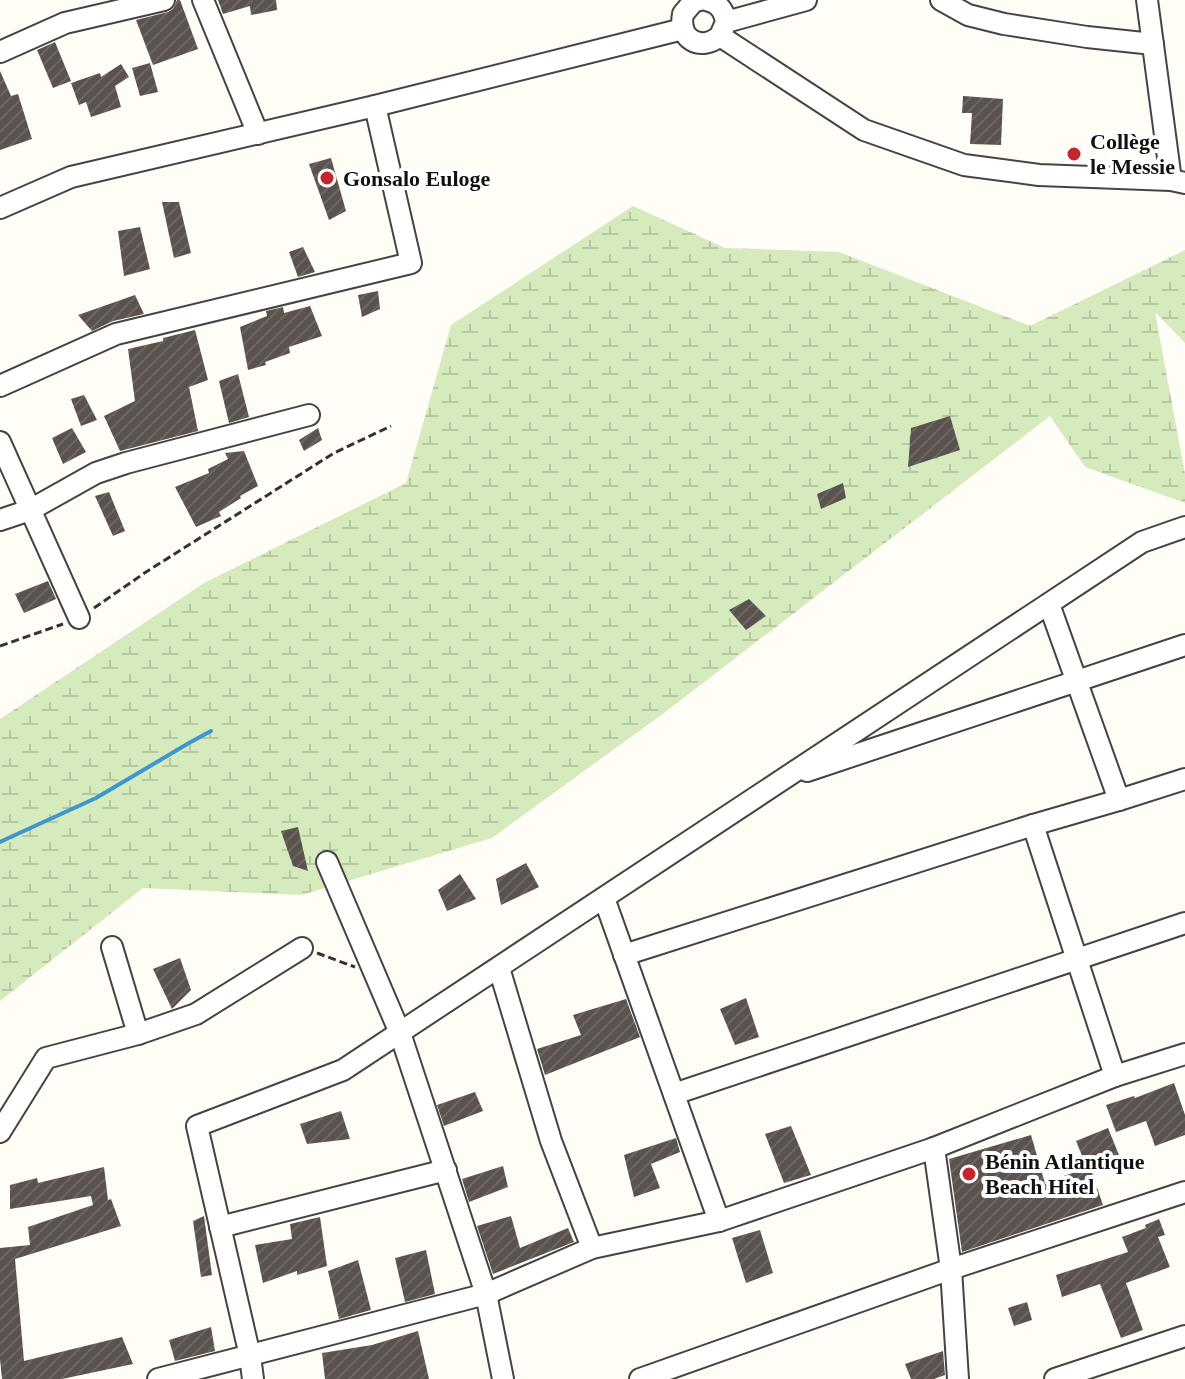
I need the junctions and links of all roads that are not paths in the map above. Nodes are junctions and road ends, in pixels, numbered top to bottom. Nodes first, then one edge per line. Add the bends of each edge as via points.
1 (164, 0) edge
2 (203, 0) edge
3 (806, 0) edge
4 (941, 0) edge
5 (1147, 0) edge
6 (698, 1) edge
7 (683, 29) junction
8 (723, 29) junction
9 (1153, 44) junction
10 (0, 52) edge
11 (375, 106) junction
12 (258, 134) junction
13 (1178, 182) edge
14 (0, 208) edge
15 (0, 386) edge
16 (309, 415) dead end
17 (0, 442) edge
18 (30, 510) junction
19 (0, 520) edge
20 (1185, 527) edge
21 (1049, 604) junction
22 (79, 618) road end
23 (1185, 645) edge
24 (1076, 681) junction
25 (1185, 779) edge
26 (781, 780) junction
27 (1119, 800) junction
28 (1033, 825) junction
29 (327, 862) dead end
30 (604, 898) junction
31 (1185, 923) edge
32 (112, 947) dead end
33 (302, 948) road end
34 (624, 955) junction
35 (1077, 959) junction
36 (499, 968) junction
37 (400, 1033) junction
38 (138, 1034) junction
39 (1185, 1054) edge
40 (1115, 1076) junction
41 (674, 1094) junction
42 (0, 1132) edge
43 (934, 1148) junction
44 (446, 1170) junction
45 (1185, 1192) edge
46 (719, 1221) junction
47 (220, 1227) junction
48 (592, 1248) junction
49 (951, 1269) junction
50 (486, 1294) junction
51 (1185, 1336) edge
52 (250, 1356) junction
53 (158, 1379) edge
54 (253, 1379) edge
55 (503, 1379) edge
56 (640, 1379) edge
57 (958, 1379) edge
58 (1055, 1379) edge

1 - 10 street via 65,23
2 - 12 street
3 - 8 street
4 - 9 street via 968,15 1004,24
5 - 9 street
6 - 7 street via 683,14
6 - 8 street via 721,8
7 - 8 street via 692,41 707,44
7 - 11 street
8 - 13 street via 864,130 964,165 1039,175
9 - 13 street
11 - 12 street
11 - 15 street via 411,263 116,334
12 - 14 street via 71,177
16 - 18 street via 96,473
17 - 18 street
18 - 19 street
18 - 22 street
20 - 21 street via 1142,542
21 - 24 street
21 - 26 street
23 - 24 street
24 - 26 street
24 - 27 street
25 - 27 street
26 - 30 street
27 - 28 street
28 - 34 street
28 - 35 street
29 - 37 street
30 - 34 street
30 - 36 street
31 - 35 street
32 - 38 street
33 - 38 street via 196,1014
34 - 41 street
35 - 40 street
35 - 41 street
36 - 37 street
36 - 48 street via 551,1141
37 - 44 street
37 - 47 street via 343,1070 197,1126
38 - 42 street via 46,1058
39 - 40 street
40 - 43 street
41 - 46 street
43 - 46 street
43 - 49 street
44 - 47 street
44 - 50 street
45 - 49 street
46 - 48 street
47 - 52 street
48 - 50 street
49 - 56 street
49 - 57 street
50 - 52 street
50 - 55 street
51 - 58 street
52 - 53 street
52 - 54 street

